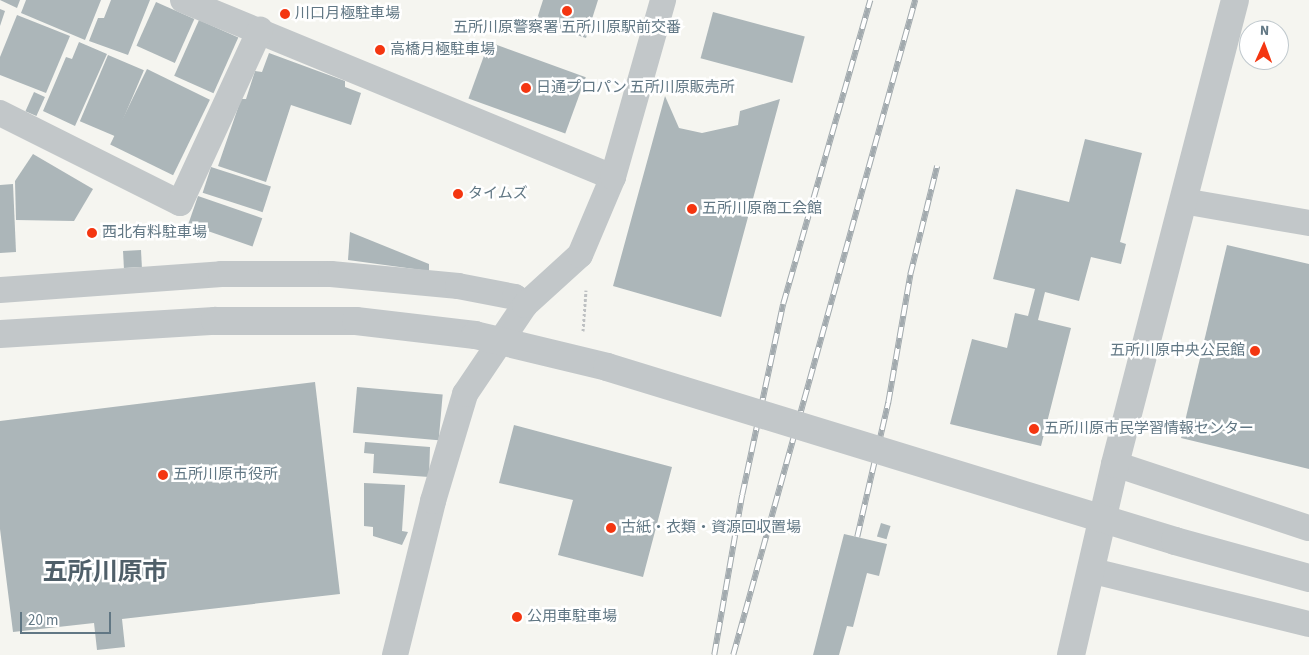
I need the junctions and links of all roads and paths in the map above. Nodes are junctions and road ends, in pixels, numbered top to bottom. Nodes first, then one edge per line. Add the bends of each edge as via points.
1 (663, 0) edge
2 (1235, 0) edge
3 (190, 1) edge
4 (260, 30) junction
5 (0, 113) edge
6 (613, 177) junction
7 (1183, 201) junction
8 (1309, 223) edge
9 (586, 289) dead end
10 (0, 290) edge
11 (525, 305) junction
12 (0, 334) edge
13 (582, 340) dead end
14 (1115, 464) junction
15 (1309, 528) edge
16 (1092, 572) junction
17 (1309, 578) edge
18 (1309, 624) edge
19 (395, 655) edge
20 (1071, 655) edge

1 - 6 street
2 - 7 street
3 - 4 street
4 - 5 street via 180,203
4 - 6 street
6 - 11 street via 580,255
7 - 8 street
7 - 14 street
9 - 13 path
10 - 11 street via 221,274 331,274 458,286 515,297
11 - 19 street via 465,394 433,500
12 - 17 street, bridge via 216,321 356,321 475,335 607,367 1175,541
14 - 15 street
14 - 16 street
16 - 18 street
16 - 20 street

